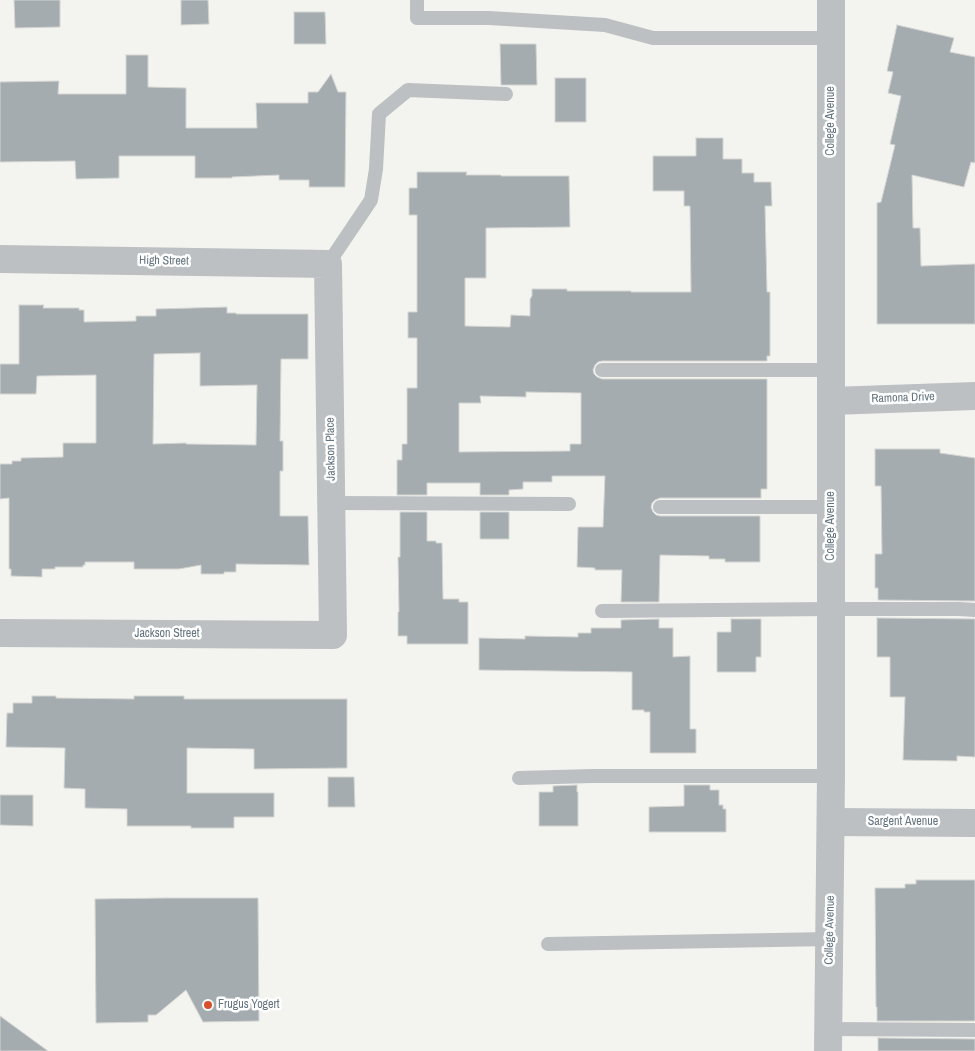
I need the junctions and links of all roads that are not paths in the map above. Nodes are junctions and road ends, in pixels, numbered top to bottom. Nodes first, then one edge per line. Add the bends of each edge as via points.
1 (417, 0) edge
2 (831, 0) edge
3 (831, 38) junction
4 (506, 94) dead end
5 (0, 259) edge
6 (328, 264) junction
7 (602, 370) dead end
8 (831, 370) junction
9 (975, 396) edge
10 (831, 401) junction
11 (331, 502) junction
12 (569, 504) dead end
13 (660, 507) dead end
14 (831, 507) junction
15 (831, 609) junction
16 (975, 610) edge
17 (602, 611) dead end
18 (0, 634) edge
19 (333, 635) joint
20 (831, 776) junction
21 (519, 778) dead end
22 (831, 822) junction
23 (975, 823) edge
24 (830, 939) junction
25 (548, 944) dead end
26 (975, 1030) edge
27 (828, 1040) edge

1 - 3 lane via 417,18 489,18 605,25 653,38
2 - 3 street, College Avenue
3 - 8 street, College Avenue
4 - 6 lane via 408,90 379,114 371,200
5 - 6 street, High Street
6 - 11 street, Jackson Place
7 - 8 lane
8 - 10 street, College Avenue
9 - 10 street, Ramona Drive
10 - 14 street, College Avenue
11 - 12 lane
11 - 19 street, Jackson Place
13 - 14 lane
14 - 15 street, College Avenue
15 - 16 lane
15 - 17 lane
15 - 20 street, College Avenue
18 - 19 street, Jackson Street
20 - 21 lane
20 - 22 street, College Avenue
22 - 23 street, Sargent Avenue
22 - 24 street, College Avenue
24 - 25 lane
24 - 27 street, College Avenue
26 - 27 lane

